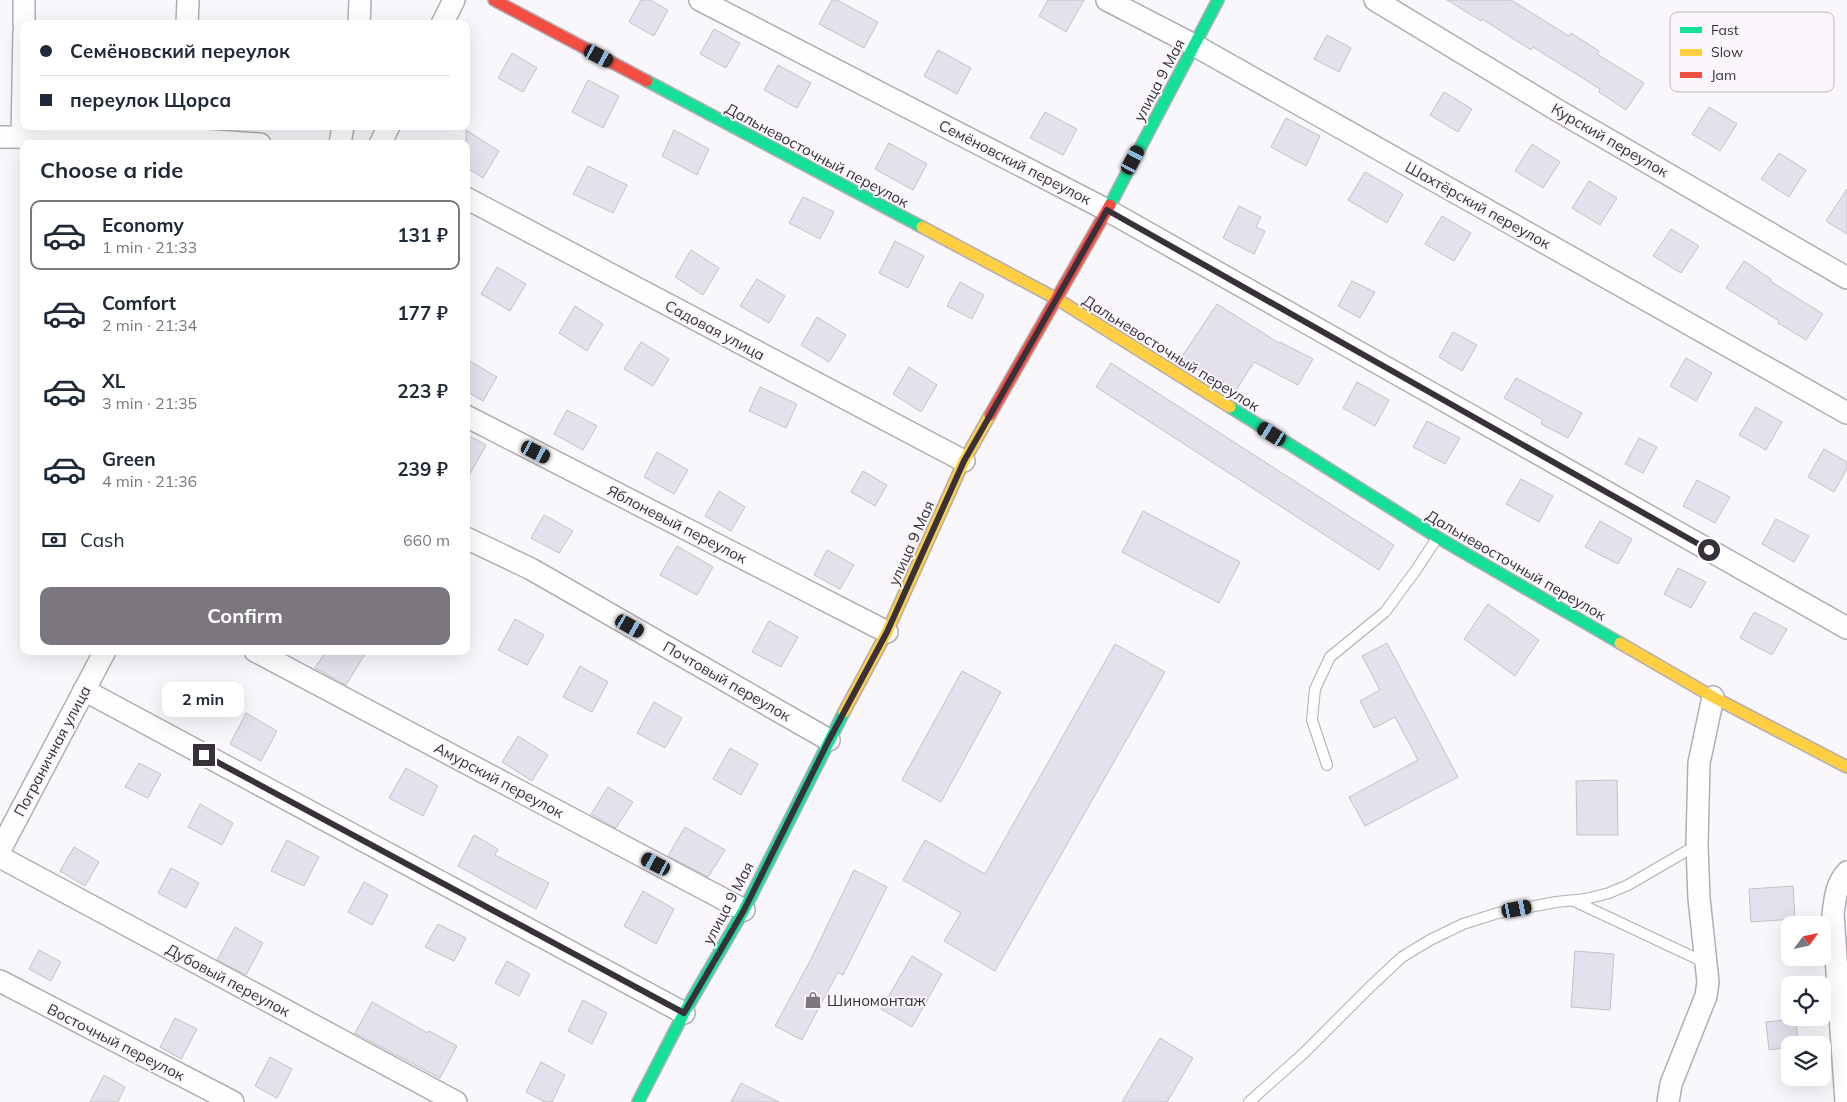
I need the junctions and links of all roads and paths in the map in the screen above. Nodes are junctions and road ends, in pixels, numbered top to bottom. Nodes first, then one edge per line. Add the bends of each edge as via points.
1 (24, 0) edge
2 (188, 0) edge
3 (360, 0) edge
4 (454, 0) edge
5 (494, 0) edge
6 (700, 0) edge
7 (1107, 0) edge
8 (1218, 0) edge
9 (1375, 0) edge
10 (24, 20) edge
11 (187, 20) edge
12 (359, 20) edge
13 (444, 20) edge
14 (1194, 45) junction
15 (22, 130) edge
16 (185, 133) edge
17 (0, 137) edge
18 (22, 137) junction
19 (233, 140) edge
20 (470, 200) edge
21 (1107, 210) junction
22 (1847, 278) edge
23 (1057, 299) junction
24 (1847, 413) edge
25 (470, 418) edge
26 (964, 461) junction
27 (1437, 537) junction
28 (470, 540) edge
29 (1847, 628) edge
30 (887, 632) junction
31 (103, 655) edge
32 (263, 655) edge
33 (84, 690) junction
34 (1713, 697) junction
35 (829, 740) junction
36 (1327, 765) dead end
37 (1847, 767) edge
38 (1697, 845) junction
39 (0, 850) edge
40 (0, 857) edge
41 (1847, 872) edge
42 (1572, 900) junction
43 (744, 910) junction
44 (1707, 963) junction
45 (0, 981) edge
46 (684, 1013) junction
47 (233, 1102) edge
48 (456, 1102) edge
49 (638, 1102) edge
50 (1249, 1102) edge
51 (1668, 1102) edge
52 (1846, 1102) edge

1 - 10 street
2 - 11 street
3 - 12 street
4 - 13 street
5 - 23 street, Дальневосточный переулок
6 - 21 street, Семёновский переулок
7 - 14 street, Шахтёрский переулок
8 - 14 street, улица 9 Мая
9 - 22 street, Курский переулок
14 - 21 street, улица 9 Мая
14 - 24 street, Шахтёрский переулок
15 - 18 street
16 - 18 street
16 - 19 street
17 - 18 street
20 - 26 street, Садовая улица
21 - 23 street, улица 9 Мая
21 - 29 street, Семёновский переулок
23 - 26 street, улица 9 Мая
23 - 27 street, Дальневосточный переулок
25 - 30 street, Яблоневый переулок
26 - 30 street, улица 9 Мая
27 - 34 street, Дальневосточный переулок
27 - 36 lane via 1385,612 1330,657 1315,689 1312,720
28 - 35 street, Почтовый переулок via 531,569
30 - 35 street, улица 9 Мая
31 - 33 street, Пограничная улица
32 - 43 street, Амурский переулок
33 - 39 street, Пограничная улица
33 - 46 street
34 - 37 street, Дальневосточный переулок
34 - 38 street via 1699,762
35 - 43 street, улица 9 Мая
38 - 42 lane via 1628,885 1586,899
38 - 44 street
40 - 48 street, Дубовый переулок
41 - 52 street via 1835,895 1833,914
42 - 44 lane
42 - 50 lane via 1498,913 1463,924 1402,957
43 - 46 street, улица 9 Мая
44 - 51 street via 1706,996 1671,1084
45 - 47 street, Восточный переулок
46 - 49 street, улица 9 Мая

